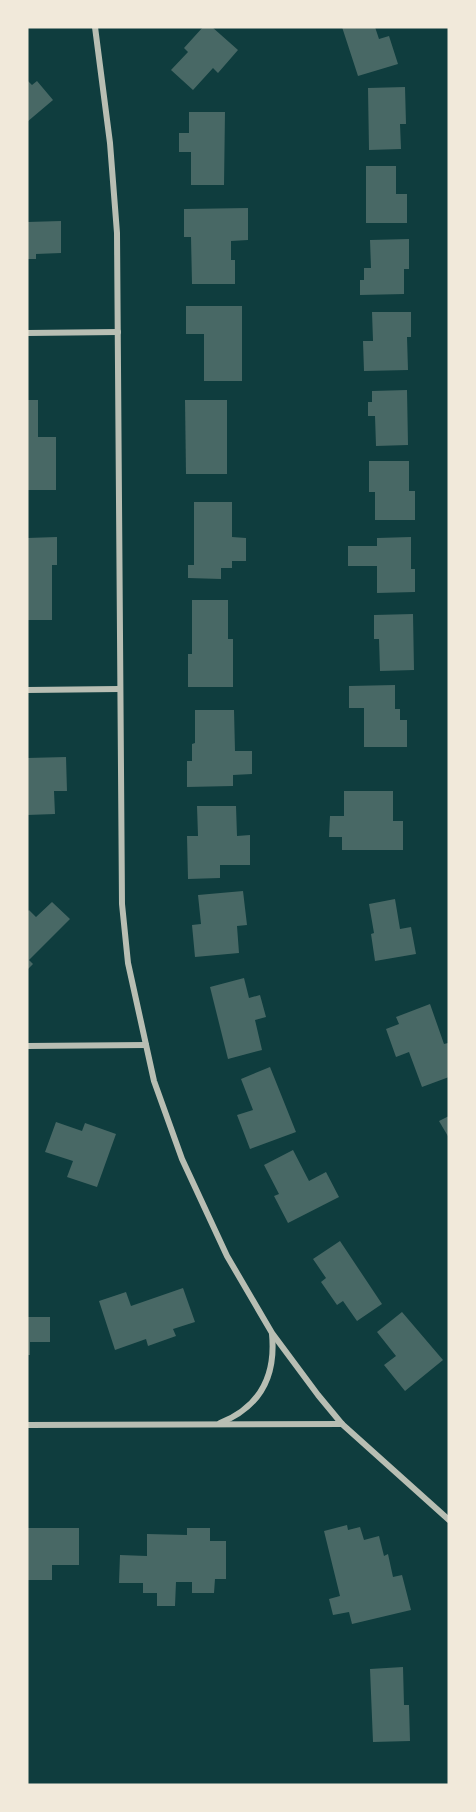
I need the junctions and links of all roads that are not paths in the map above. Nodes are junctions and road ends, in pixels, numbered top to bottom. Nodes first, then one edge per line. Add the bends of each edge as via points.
1 (95, 27) edge
2 (118, 332) junction
3 (27, 333) edge
4 (119, 689) junction
5 (27, 690) edge
6 (146, 1045) junction
7 (27, 1046) edge
8 (272, 1333) junction
9 (217, 1424) junction
10 (342, 1424) junction
11 (27, 1425) edge
12 (449, 1520) edge

1 - 2 street via 117,233
2 - 3 street
2 - 4 street
4 - 5 street
4 - 6 street via 122,904 128,963
6 - 7 street
6 - 8 street via 154,1081 182,1159 227,1256
8 - 9 street via 272,1365 258,1395 249,1408
8 - 10 street
9 - 10 street
9 - 11 street
10 - 12 street

